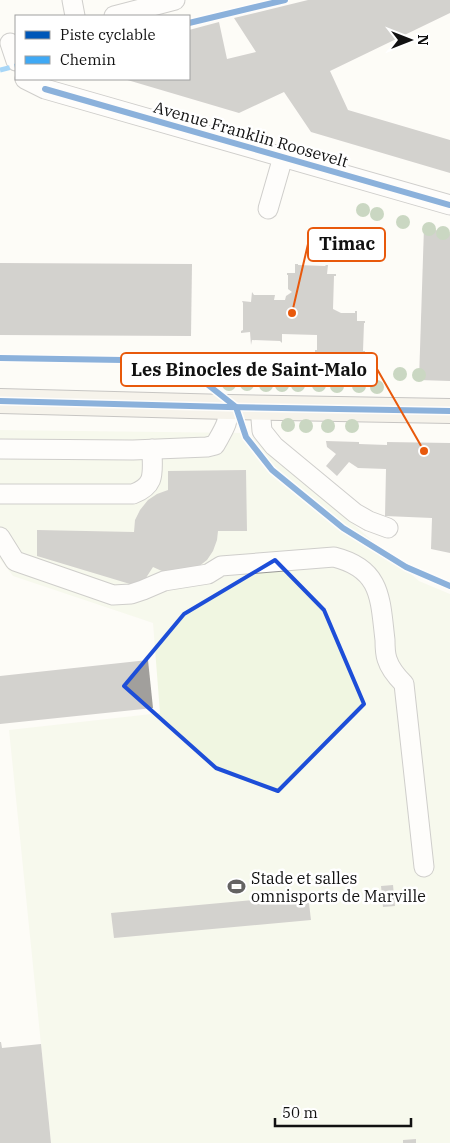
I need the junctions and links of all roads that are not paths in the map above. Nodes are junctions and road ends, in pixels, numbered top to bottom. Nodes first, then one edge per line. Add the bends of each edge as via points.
1 (72, 0) edge
2 (176, 0) edge
3 (76, 15) edge
4 (118, 15) edge
5 (9, 43) edge
6 (15, 58) edge
7 (27, 80) edge
8 (283, 157) junction
9 (450, 205) edge
10 (268, 209) dead end
11 (0, 401) edge
12 (228, 407) junction
13 (260, 407) junction
14 (450, 411) edge
15 (0, 448) edge
16 (152, 450) junction
17 (0, 494) edge
18 (388, 528) dead end
19 (0, 537) edge
20 (424, 867) dead end

1 - 3 street
2 - 4 street
5 - 6 street
7 - 8 street, Avenue Franklin Roosevelt via 45,89
8 - 9 street, Avenue Franklin Roosevelt
8 - 10 street
11 - 12 main road
12 - 13 main road
12 - 16 street via 230,418 215,445
13 - 14 main road
13 - 18 street via 262,431 274,446 355,513
15 - 16 street
16 - 17 street via 151,481 144,490 133,494
19 - 20 street via 15,561 113,595 131,594 164,581 208,574 221,566 334,557 347,560 367,573 380,599 387,660 404,684

